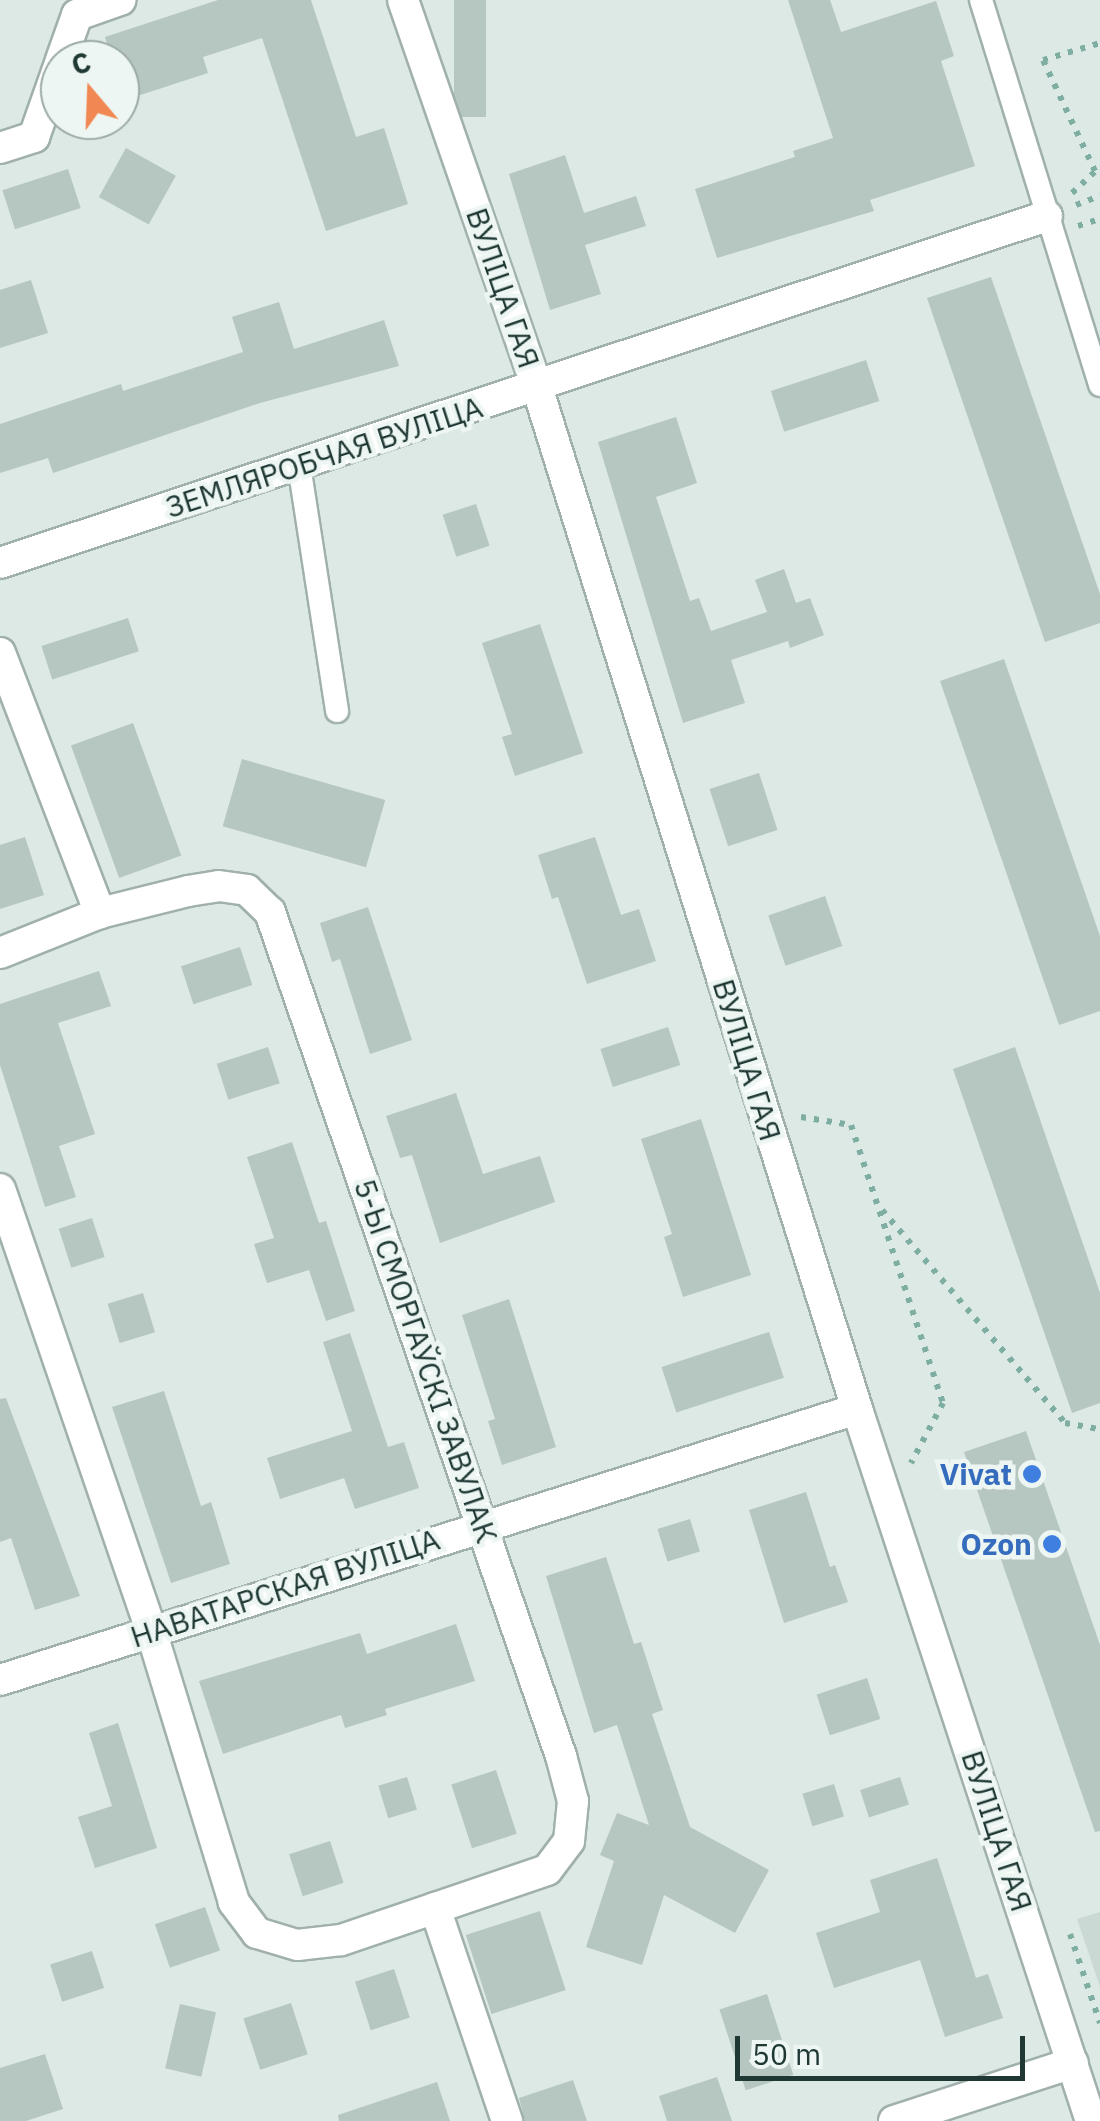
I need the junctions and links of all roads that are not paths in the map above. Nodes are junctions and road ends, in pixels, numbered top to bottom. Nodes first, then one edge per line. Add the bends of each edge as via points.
1 (120, 0) edge
2 (404, 0) edge
3 (981, 0) edge
4 (75, 8) edge
5 (66, 40) edge
6 (40, 119) edge
7 (0, 148) edge
8 (1047, 216) junction
9 (1100, 385) edge
10 (536, 386) junction
11 (299, 465) junction
12 (0, 563) edge
13 (0, 653) edge
14 (338, 711) dead end
15 (100, 913) junction
16 (0, 953) edge
17 (0, 1189) edge
18 (856, 1409) junction
19 (482, 1525) junction
20 (151, 1630) junction
21 (0, 1680) edge
22 (435, 1908) junction
23 (1073, 2063) junction
24 (508, 2121) edge
25 (894, 2121) edge
26 (1091, 2121) edge

1 - 4 street
2 - 10 street, ВУЛІЦА ГАЯ
3 - 8 lane
4 - 5 street
6 - 7 street via 34,137
8 - 9 lane
8 - 10 street, ЗЕМЛЯРОБЧАЯ ВУЛІЦА
10 - 11 street, ЗЕМЛЯРОБЧАЯ ВУЛІЦА
10 - 18 street, ВУЛІЦА ГАЯ
11 - 12 street, ЗЕМЛЯРОБЧАЯ ВУЛІЦА
11 - 14 lane
13 - 15 street
15 - 16 street, 5-Ы СМОРГАЎСКІ ЗАВУЛАК
15 - 19 street, 5-Ы СМОРГАЎСКІ ЗАВУЛАК via 219,886 246,890 270,912
17 - 20 street, 5-Ы СМОРГАЎСКІ ЗАВУЛАК
18 - 19 street, НАВАТАРСКАЯ ВУЛІЦА
18 - 23 street, ВУЛІЦА ГАЯ
19 - 20 street, НАВАТАРСКАЯ ВУЛІЦА
19 - 22 street, 5-Ы СМОРГАЎСКІ ЗАВУЛАК via 561,1756 573,1801 569,1841 547,1870
20 - 21 street, НАВАТАРСКАЯ ВУЛІЦА
20 - 22 street, 5-Ы СМОРГАЎСКІ ЗАВУЛАК via 234,1902 257,1933 297,1946 340,1940
22 - 24 street
23 - 25 street
23 - 26 street, ВУЛІЦА ГАЯ

